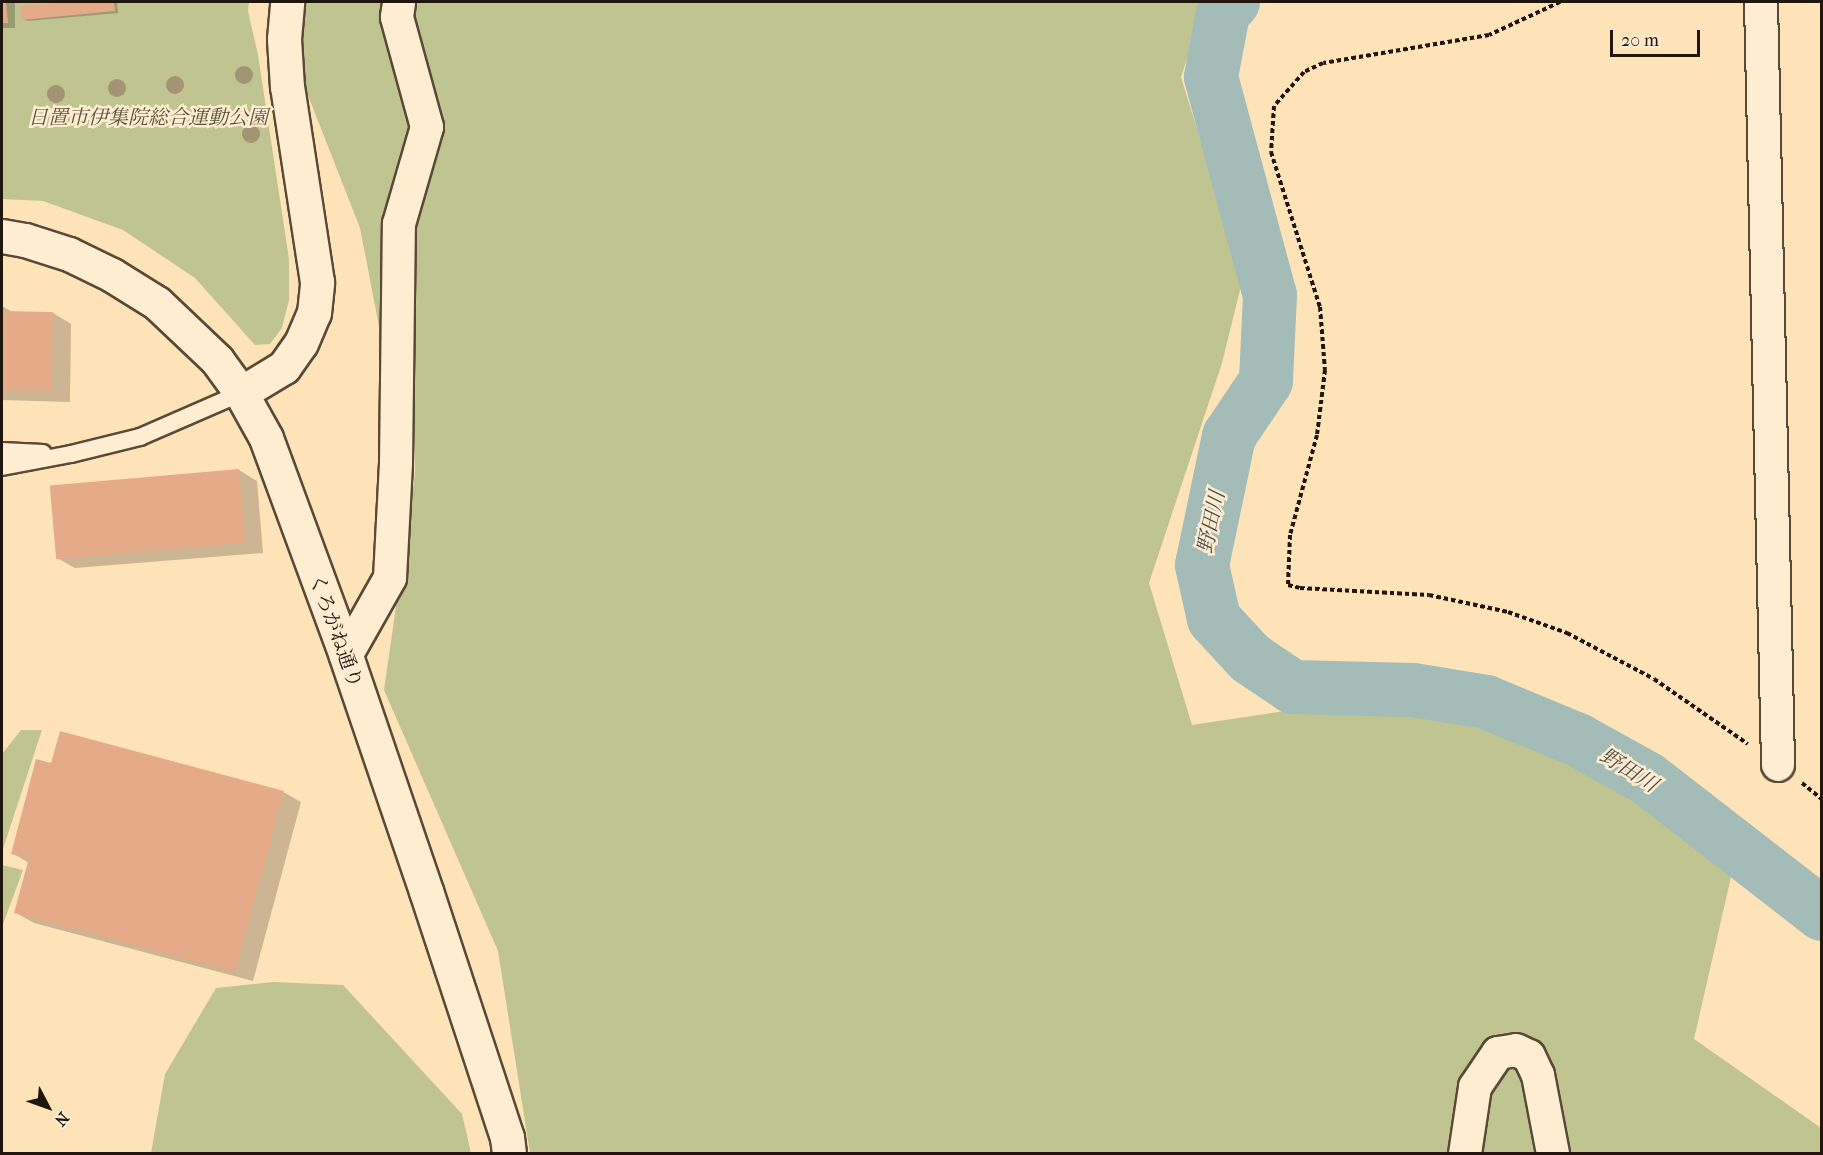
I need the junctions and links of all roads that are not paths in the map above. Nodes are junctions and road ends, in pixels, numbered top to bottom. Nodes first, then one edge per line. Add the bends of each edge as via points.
1 (286, 2) edge
2 (399, 2) edge
3 (1761, 2) edge
4 (2, 236) edge
5 (241, 393) junction
6 (2, 451) edge
7 (71, 454) junction
8 (2, 467) edge
9 (346, 656) junction
10 (1778, 765) road end
11 (509, 1154) edge
12 (1465, 1154) edge
13 (1553, 1154) edge

1 - 5 street via 287,87 317,282 314,313 301,344 284,367
2 - 9 street via 397,17 427,127 399,224 396,462 390,578
3 - 10 street
4 - 5 street, くろがね通り via 69,254 157,303 217,360
5 - 7 lane via 140,437
5 - 9 street, くろがね通り via 266,438
6 - 7 lane
7 - 8 lane
9 - 11 street, くろがね通り via 507,1137
12 - 13 street via 1475,1088 1498,1053 1516,1050 1529,1056 1538,1075

